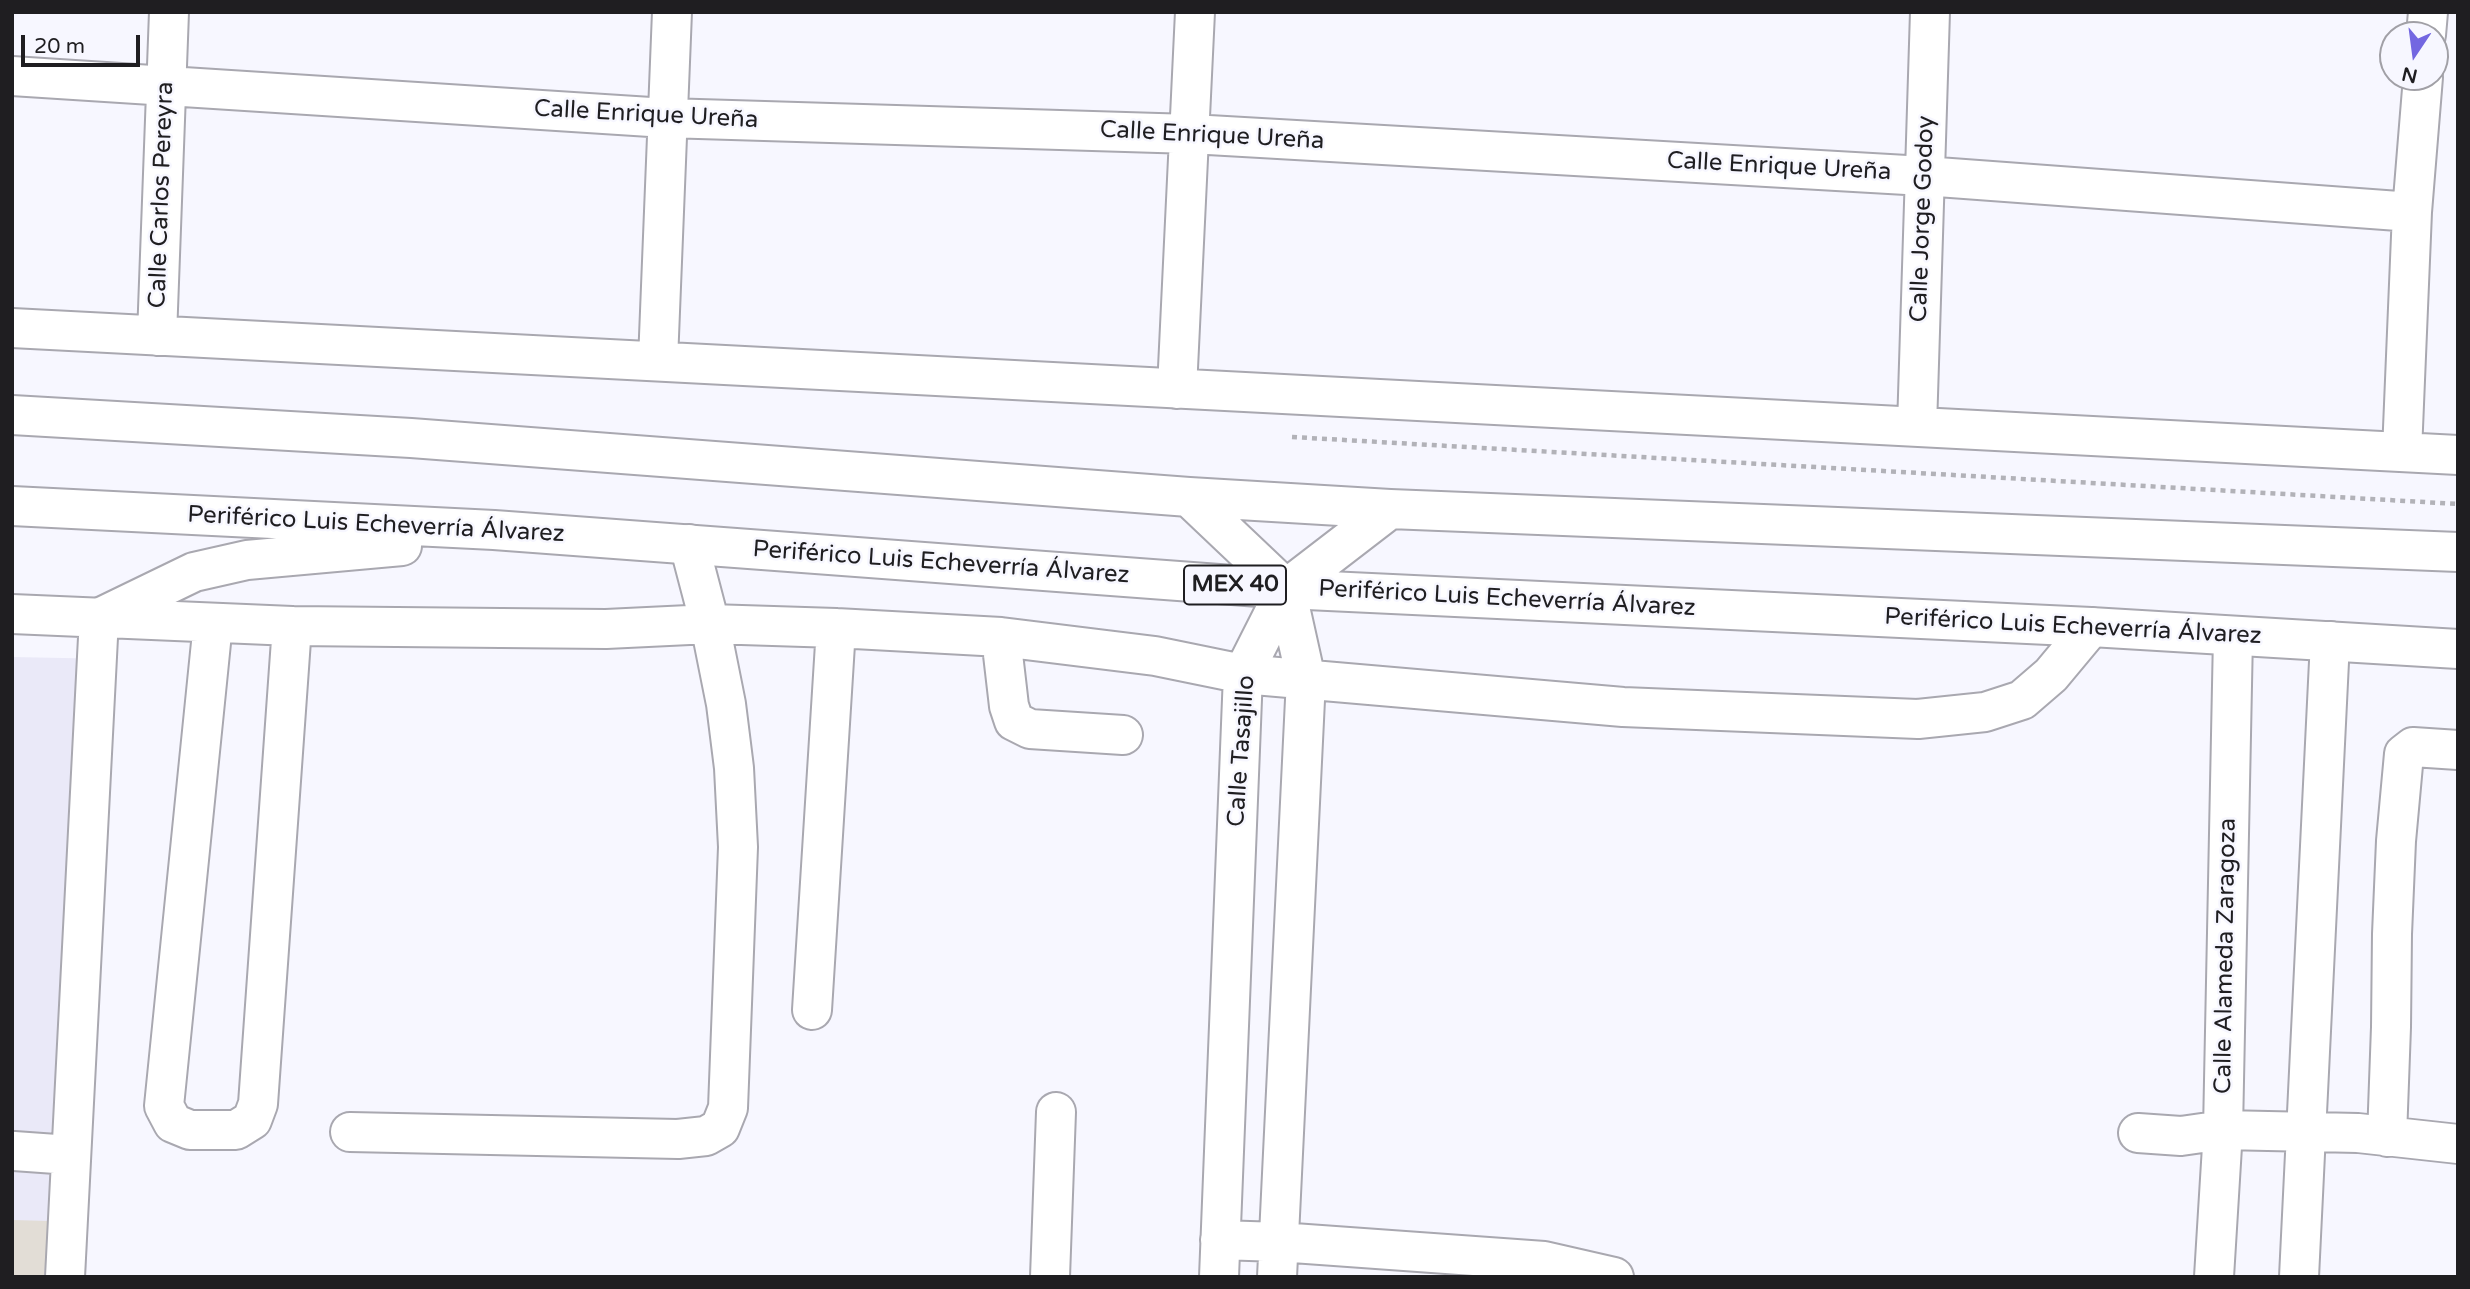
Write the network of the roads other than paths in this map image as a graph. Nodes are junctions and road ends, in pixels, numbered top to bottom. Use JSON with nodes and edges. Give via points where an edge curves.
{"nodes":[{"id":1,"x":169,"y":12,"type":"edge"},
{"id":2,"x":672,"y":12,"type":"edge"},
{"id":3,"x":1195,"y":12,"type":"edge"},
{"id":4,"x":1930,"y":12,"type":"edge"},
{"id":5,"x":12,"y":76,"type":"edge"},
{"id":6,"x":166,"y":85,"type":"junction"},
{"id":7,"x":2422,"y":91,"type":"edge"},
{"id":8,"x":666,"y":118,"type":"junction"},
{"id":9,"x":1191,"y":134,"type":"junction"},
{"id":10,"x":1924,"y":176,"type":"junction"},
{"id":11,"x":2412,"y":212,"type":"junction"},
{"id":12,"x":12,"y":328,"type":"edge"},
{"id":13,"x":157,"y":336,"type":"junction"},
{"id":14,"x":658,"y":361,"type":"junction"},
{"id":15,"x":1177,"y":389,"type":"junction"},
{"id":16,"x":12,"y":415,"type":"edge"},
{"id":17,"x":1917,"y":427,"type":"junction"},
{"id":18,"x":2402,"y":452,"type":"junction"},
{"id":19,"x":2458,"y":455,"type":"edge"},
{"id":20,"x":1189,"y":497,"type":"junction"},
{"id":21,"x":12,"y":506,"type":"edge"},
{"id":22,"x":1390,"y":509,"type":"junction"},
{"id":23,"x":494,"y":530,"type":"junction"},
{"id":24,"x":690,"y":544,"type":"junction"},
{"id":25,"x":2458,"y":552,"type":"edge"},
{"id":26,"x":1286,"y":589,"type":"junction"},
{"id":27,"x":12,"y":614,"type":"edge"},
{"id":28,"x":99,"y":618,"type":"junction"},
{"id":29,"x":213,"y":623,"type":"junction"},
{"id":30,"x":709,"y":624,"type":"junction"},
{"id":31,"x":292,"y":626,"type":"junction"},
{"id":32,"x":2091,"y":627,"type":"junction"},
{"id":33,"x":836,"y":628,"type":"junction"},
{"id":34,"x":2233,"y":636,"type":"junction"},
{"id":35,"x":1001,"y":637,"type":"junction"},
{"id":36,"x":2330,"y":641,"type":"junction"},
{"id":37,"x":2458,"y":649,"type":"edge"},
{"id":38,"x":1243,"y":674,"type":"junction"},
{"id":39,"x":1306,"y":679,"type":"junction"},
{"id":40,"x":1123,"y":735,"type":"dead end"},
{"id":41,"x":2458,"y":750,"type":"edge"},
{"id":42,"x":813,"y":1010,"type":"dead end"},
{"id":43,"x":1056,"y":1112,"type":"dead end"},
{"id":44,"x":2223,"y":1130,"type":"junction"},
{"id":45,"x":2307,"y":1131,"type":"junction"},
{"id":46,"x":350,"y":1132,"type":"dead end"},
{"id":47,"x":2138,"y":1133,"type":"dead end"},
{"id":48,"x":2387,"y":1137,"type":"junction"},
{"id":49,"x":2458,"y":1144,"type":"edge"},
{"id":50,"x":14,"y":1151,"type":"edge"},
{"id":51,"x":70,"y":1154,"type":"junction"},
{"id":52,"x":1220,"y":1258,"type":"edge"},
{"id":53,"x":1278,"y":1259,"type":"edge"},
{"id":54,"x":65,"y":1277,"type":"edge"},
{"id":55,"x":1050,"y":1277,"type":"edge"},
{"id":56,"x":1614,"y":1277,"type":"edge"},
{"id":57,"x":2214,"y":1277,"type":"edge"},
{"id":58,"x":2299,"y":1277,"type":"edge"}],
"edges":[{"from":1,"to":6,"type":"main road","name":"Calle Carlos Pereyra"},
{"from":2,"to":8,"type":"main road"},
{"from":3,"to":9,"type":"main road"},
{"from":4,"to":10,"type":"main road","name":"Calle Jorge Godoy"},
{"from":5,"to":6,"type":"main road","name":"Calle Enrique Ureña"},
{"from":6,"to":8,"type":"main road","name":"Calle Enrique Ureña"},
{"from":6,"to":13,"type":"main road","name":"Calle Carlos Pereyra"},
{"from":7,"to":11,"type":"main road"},
{"from":8,"to":9,"type":"main road","name":"Calle Enrique Ureña"},
{"from":8,"to":14,"type":"main road"},
{"from":9,"to":10,"type":"main road","name":"Calle Enrique Ureña"},
{"from":9,"to":15,"type":"main road"},
{"from":10,"to":11,"type":"main road","name":"Calle Enrique Ureña"},
{"from":10,"to":17,"type":"main road","name":"Calle Jorge Godoy"},
{"from":11,"to":18,"type":"main road"},
{"from":12,"to":13,"type":"main road"},
{"from":13,"to":14,"type":"main road"},
{"from":14,"to":15,"type":"main road"},
{"from":15,"to":17,"type":"main road"},
{"from":16,"to":20,"type":"main road","via":[[411,438]]},
{"from":17,"to":18,"type":"main road"},
{"from":18,"to":19,"type":"main road"},
{"from":20,"to":22,"type":"main road"},
{"from":20,"to":26,"type":"main road"},
{"from":21,"to":23,"type":"main road","name":"Periférico Luis Echeverría Álvarez","number":"MEX 40"},
{"from":22,"to":25,"type":"main road"},
{"from":22,"to":26,"type":"main road"},
{"from":23,"to":24,"type":"main road","name":"Periférico Luis Echeverría Álvarez","number":"MEX 40"},
{"from":23,"to":28,"type":"main road","via":[[430,544],[247,559],[194,572]]},
{"from":24,"to":26,"type":"main road","name":"Periférico Luis Echeverría Álvarez","number":"MEX 40"},
{"from":24,"to":30,"type":"main road"},
{"from":26,"to":32,"type":"main road","name":"Periférico Luis Echeverría Álvarez","number":"MEX 40"},
{"from":26,"to":38,"type":"main road","name":"Calle Tasajillo"},
{"from":26,"to":39,"type":"main road"},
{"from":27,"to":28,"type":"main road"},
{"from":28,"to":29,"type":"main road"},
{"from":28,"to":51,"type":"main road"},
{"from":29,"to":31,"type":"main road"},
{"from":29,"to":31,"type":"main road","via":[[164,1106],[173,1123],[190,1130],[236,1130],[252,1120],[258,1104]]},
{"from":30,"to":31,"type":"main road","via":[[606,629]]},
{"from":30,"to":33,"type":"main road"},
{"from":30,"to":46,"type":"main road","via":[[726,704],[738,847],[728,1108],[720,1128],[706,1136],[677,1139]]},
{"from":32,"to":34,"type":"main road","name":"Periférico Luis Echeverría Álvarez","number":"MEX 40"},
{"from":32,"to":39,"type":"main road","via":[[2022,701],[1985,712],[1918,719],[1623,707]]},
{"from":33,"to":35,"type":"main road"},
{"from":33,"to":42,"type":"main road"},
{"from":34,"to":36,"type":"main road","name":"Periférico Luis Echeverría Álvarez","number":"MEX 40"},
{"from":34,"to":44,"type":"main road","name":"Calle Alameda Zaragoza"},
{"from":35,"to":38,"type":"main road","via":[[1155,656]]},
{"from":35,"to":40,"type":"main road","via":[[1014,721],[1030,729]]},
{"from":36,"to":37,"type":"main road","name":"Periférico Luis Echeverría Álvarez","number":"MEX 40"},
{"from":36,"to":45,"type":"main road"},
{"from":38,"to":39,"type":"main road"},
{"from":38,"to":52,"type":"main road","name":"Calle Tasajillo"},
{"from":39,"to":53,"type":"main road"},
{"from":41,"to":48,"type":"main road","via":[[2413,747],[2404,754],[2393,921]]},
{"from":43,"to":55,"type":"main road"},
{"from":44,"to":45,"type":"main road"},
{"from":44,"to":47,"type":"main road","via":[[2181,1136]]},
{"from":44,"to":57,"type":"main road","name":"Calle Alameda Zaragoza"},
{"from":45,"to":48,"type":"main road"},
{"from":45,"to":58,"type":"main road"},
{"from":48,"to":49,"type":"main road"},
{"from":50,"to":51,"type":"main road"},
{"from":51,"to":54,"type":"main road"},
{"from":52,"to":53,"type":"main road"},
{"from":53,"to":56,"type":"main road","via":[[1544,1261]]}]}
